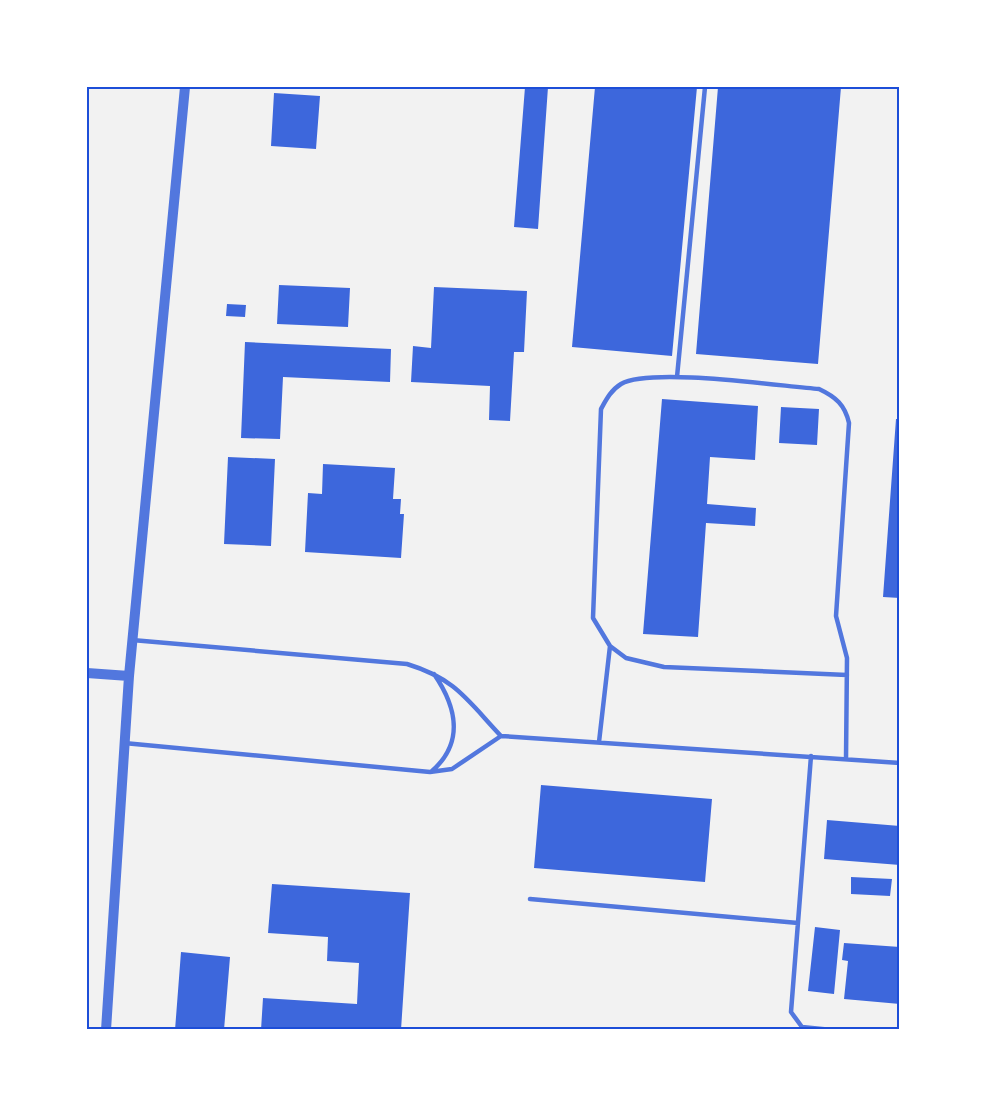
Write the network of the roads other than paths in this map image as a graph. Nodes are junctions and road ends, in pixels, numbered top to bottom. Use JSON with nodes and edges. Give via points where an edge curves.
{"nodes":[{"id":1,"x":185,"y":87,"type":"edge"},
{"id":2,"x":705,"y":87,"type":"edge"},
{"id":3,"x":677,"y":377,"type":"junction"},
{"id":4,"x":132,"y":640,"type":"junction"},
{"id":5,"x":610,"y":646,"type":"junction"},
{"id":6,"x":433,"y":672,"type":"junction"},
{"id":7,"x":88,"y":673,"type":"edge"},
{"id":8,"x":847,"y":675,"type":"junction"},
{"id":9,"x":129,"y":676,"type":"junction"},
{"id":10,"x":501,"y":736,"type":"junction"},
{"id":11,"x":599,"y":742,"type":"junction"},
{"id":12,"x":124,"y":743,"type":"junction"},
{"id":13,"x":811,"y":756,"type":"junction"},
{"id":14,"x":846,"y":759,"type":"junction"},
{"id":15,"x":900,"y":763,"type":"edge"},
{"id":16,"x":430,"y":772,"type":"junction"},
{"id":17,"x":530,"y":899,"type":"dead end"},
{"id":18,"x":798,"y":923,"type":"junction"},
{"id":19,"x":106,"y":1030,"type":"edge"},
{"id":20,"x":832,"y":1030,"type":"edge"}],
"edges":[{"from":1,"to":4,"type":"street"},
{"from":2,"to":3,"type":"lane"},
{"from":3,"to":5,"type":"lane","via":[[658,375],[620,384],[601,409],[593,618]]},
{"from":3,"to":8,"type":"lane","via":[[819,389],[834,396],[846,411],[849,423],[836,616],[847,658]]},
{"from":4,"to":6,"type":"lane","via":[[407,664]]},
{"from":4,"to":9,"type":"street"},
{"from":5,"to":8,"type":"lane","via":[[626,658],[664,667]]},
{"from":5,"to":11,"type":"lane"},
{"from":6,"to":10,"type":"lane","via":[[450,681]]},
{"from":6,"to":16,"type":"lane","via":[[447,692],[454,716],[451,743],[443,762]]},
{"from":7,"to":9,"type":"street"},
{"from":8,"to":14,"type":"lane"},
{"from":9,"to":12,"type":"street"},
{"from":10,"to":11,"type":"lane"},
{"from":10,"to":16,"type":"lane","via":[[452,769]]},
{"from":11,"to":13,"type":"lane"},
{"from":12,"to":16,"type":"lane"},
{"from":12,"to":19,"type":"street"},
{"from":13,"to":14,"type":"lane"},
{"from":13,"to":18,"type":"lane"},
{"from":14,"to":15,"type":"lane"},
{"from":17,"to":18,"type":"lane"},
{"from":18,"to":20,"type":"lane","via":[[791,1012],[802,1027]]}]}
